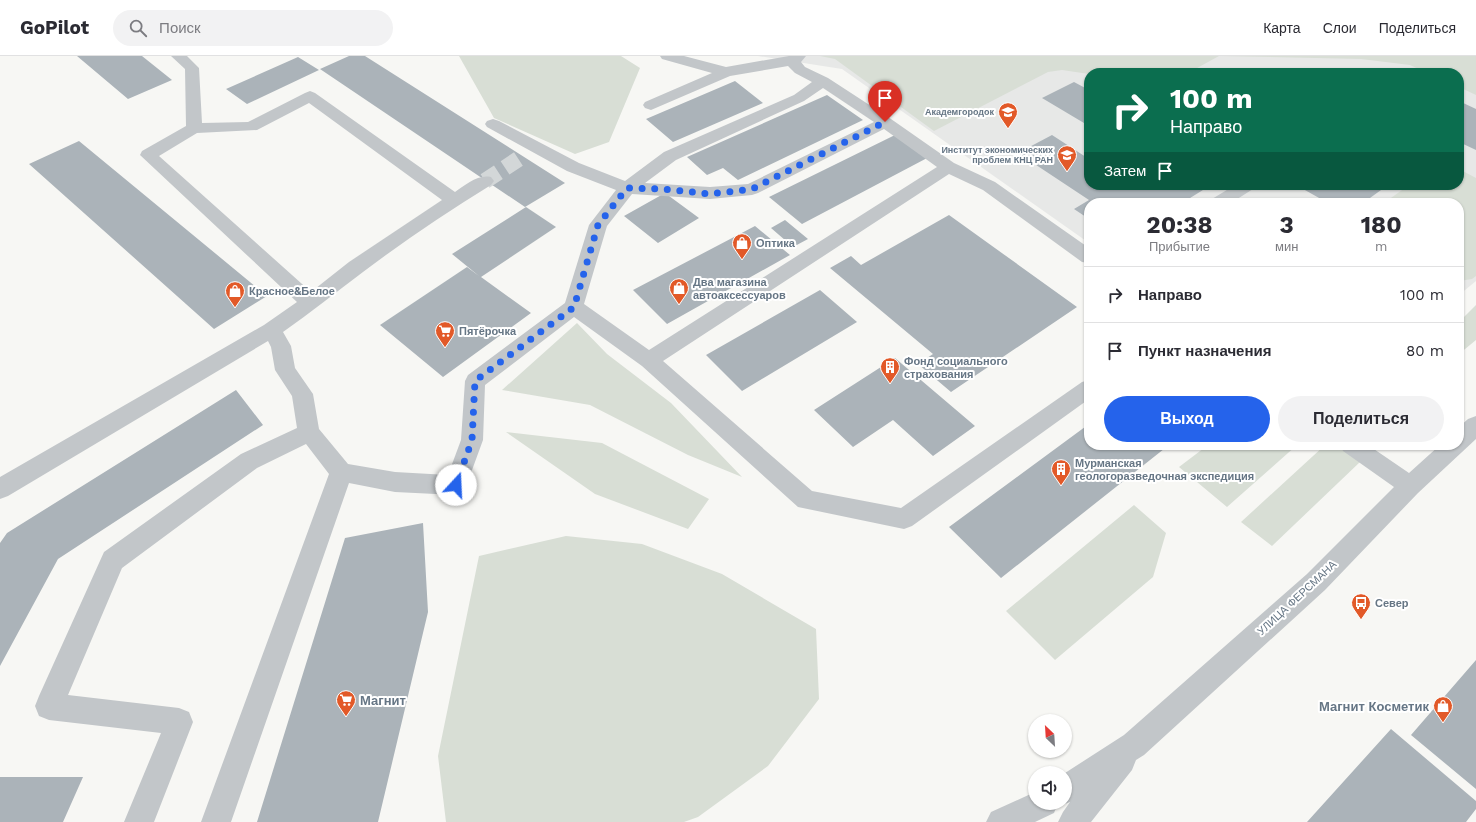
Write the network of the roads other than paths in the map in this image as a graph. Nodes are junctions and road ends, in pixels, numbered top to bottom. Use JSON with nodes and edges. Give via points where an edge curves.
{"nodes":[{"id":1,"x":178,"y":56,"type":"edge"},
{"id":2,"x":667,"y":56,"type":"edge"},
{"id":3,"x":795,"y":59,"type":"edge"},
{"id":4,"x":726,"y":72,"type":"junction"},
{"id":5,"x":823,"y":81,"type":"junction"},
{"id":6,"x":651,"y":105,"type":"dead end"},
{"id":7,"x":885,"y":122,"type":"junction"},
{"id":8,"x":493,"y":124,"type":"dead end"},
{"id":9,"x":194,"y":128,"type":"junction"},
{"id":10,"x":538,"y":147,"type":"junction"},
{"id":11,"x":523,"y":156,"type":"tunnel mouth"},
{"id":12,"x":948,"y":167,"type":"junction"},
{"id":13,"x":486,"y":180,"type":"tunnel mouth"},
{"id":14,"x":627,"y":188,"type":"junction"},
{"id":15,"x":1239,"y":190,"type":"edge"},
{"id":16,"x":1226,"y":198,"type":"edge"},
{"id":17,"x":454,"y":200,"type":"junction"},
{"id":18,"x":1084,"y":253,"type":"edge"},
{"id":19,"x":310,"y":303,"type":"junction"},
{"id":20,"x":574,"y":307,"type":"junction"},
{"id":21,"x":271,"y":330,"type":"junction"},
{"id":22,"x":649,"y":360,"type":"junction"},
{"id":23,"x":1084,"y":392,"type":"edge"},
{"id":24,"x":1476,"y":425,"type":"edge"},
{"id":25,"x":309,"y":432,"type":"junction"},
{"id":26,"x":1464,"y":436,"type":"edge"},
{"id":27,"x":1358,"y":450,"type":"edge"},
{"id":28,"x":1449,"y":450,"type":"edge"},
{"id":29,"x":341,"y":472,"type":"junction"},
{"id":30,"x":1410,"y":486,"type":"junction"},
{"id":31,"x":0,"y":489,"type":"edge"},
{"id":32,"x":1134,"y":745,"type":"junction"},
{"id":33,"x":1072,"y":785,"type":"edge"},
{"id":34,"x":1029,"y":810,"type":"edge"},
{"id":35,"x":139,"y":822,"type":"edge"},
{"id":36,"x":216,"y":822,"type":"edge"},
{"id":37,"x":1002,"y":822,"type":"edge"},
{"id":38,"x":1073,"y":822,"type":"edge"}],
"edges":[{"from":1,"to":9,"type":"street","via":[[192,68]]},
{"from":2,"to":4,"type":"street"},
{"from":3,"to":4,"type":"street"},
{"from":3,"to":5,"type":"street","via":[[800,70]]},
{"from":4,"to":6,"type":"street"},
{"from":5,"to":7,"type":"street"},
{"from":5,"to":14,"type":"street","via":[[799,98],[670,156]]},
{"from":7,"to":12,"type":"street"},
{"from":7,"to":14,"type":"street","via":[[752,189],[710,194]]},
{"from":8,"to":10,"type":"street"},
{"from":9,"to":17,"type":"street","via":[[251,127],[310,96]]},
{"from":9,"to":19,"type":"street","via":[[148,155]]},
{"from":10,"to":11,"type":"street"},
{"from":10,"to":14,"type":"street","via":[[573,167]]},
{"from":12,"to":18,"type":"street","via":[[989,186]]},
{"from":12,"to":22,"type":"street"},
{"from":13,"to":17,"type":"street"},
{"from":14,"to":20,"type":"street","via":[[598,225]]},
{"from":15,"to":16,"type":"street"},
{"from":17,"to":19,"type":"street","via":[[356,267]]},
{"from":19,"to":21,"type":"street"},
{"from":20,"to":22,"type":"street"},
{"from":20,"to":29,"type":"street","via":[[475,381],[472,440],[456,485],[395,482]]},
{"from":21,"to":25,"type":"street","via":[[281,346],[285,370],[302,394]]},
{"from":21,"to":31,"type":"street"},
{"from":22,"to":23,"type":"street","via":[[806,500],[904,519]]},
{"from":24,"to":26,"type":"street"},
{"from":25,"to":29,"type":"street"},
{"from":25,"to":35,"type":"street","via":[[249,460],[113,560],[103,582],[49,706],[179,722]]},
{"from":27,"to":30,"type":"street"},
{"from":28,"to":30,"type":"street","name":"УЛИЦА ФЕРСМАНА"},
{"from":29,"to":36,"type":"street"},
{"from":30,"to":32,"type":"street","name":"УЛИЦА ФЕРСМАНА","via":[[1316,582]]},
{"from":32,"to":33,"type":"street","name":"УЛИЦА ФЕРСМАНА"},
{"from":32,"to":38,"type":"street","name":"УЛИЦА ФЕРСМАНА"},
{"from":34,"to":37,"type":"street"}]}
